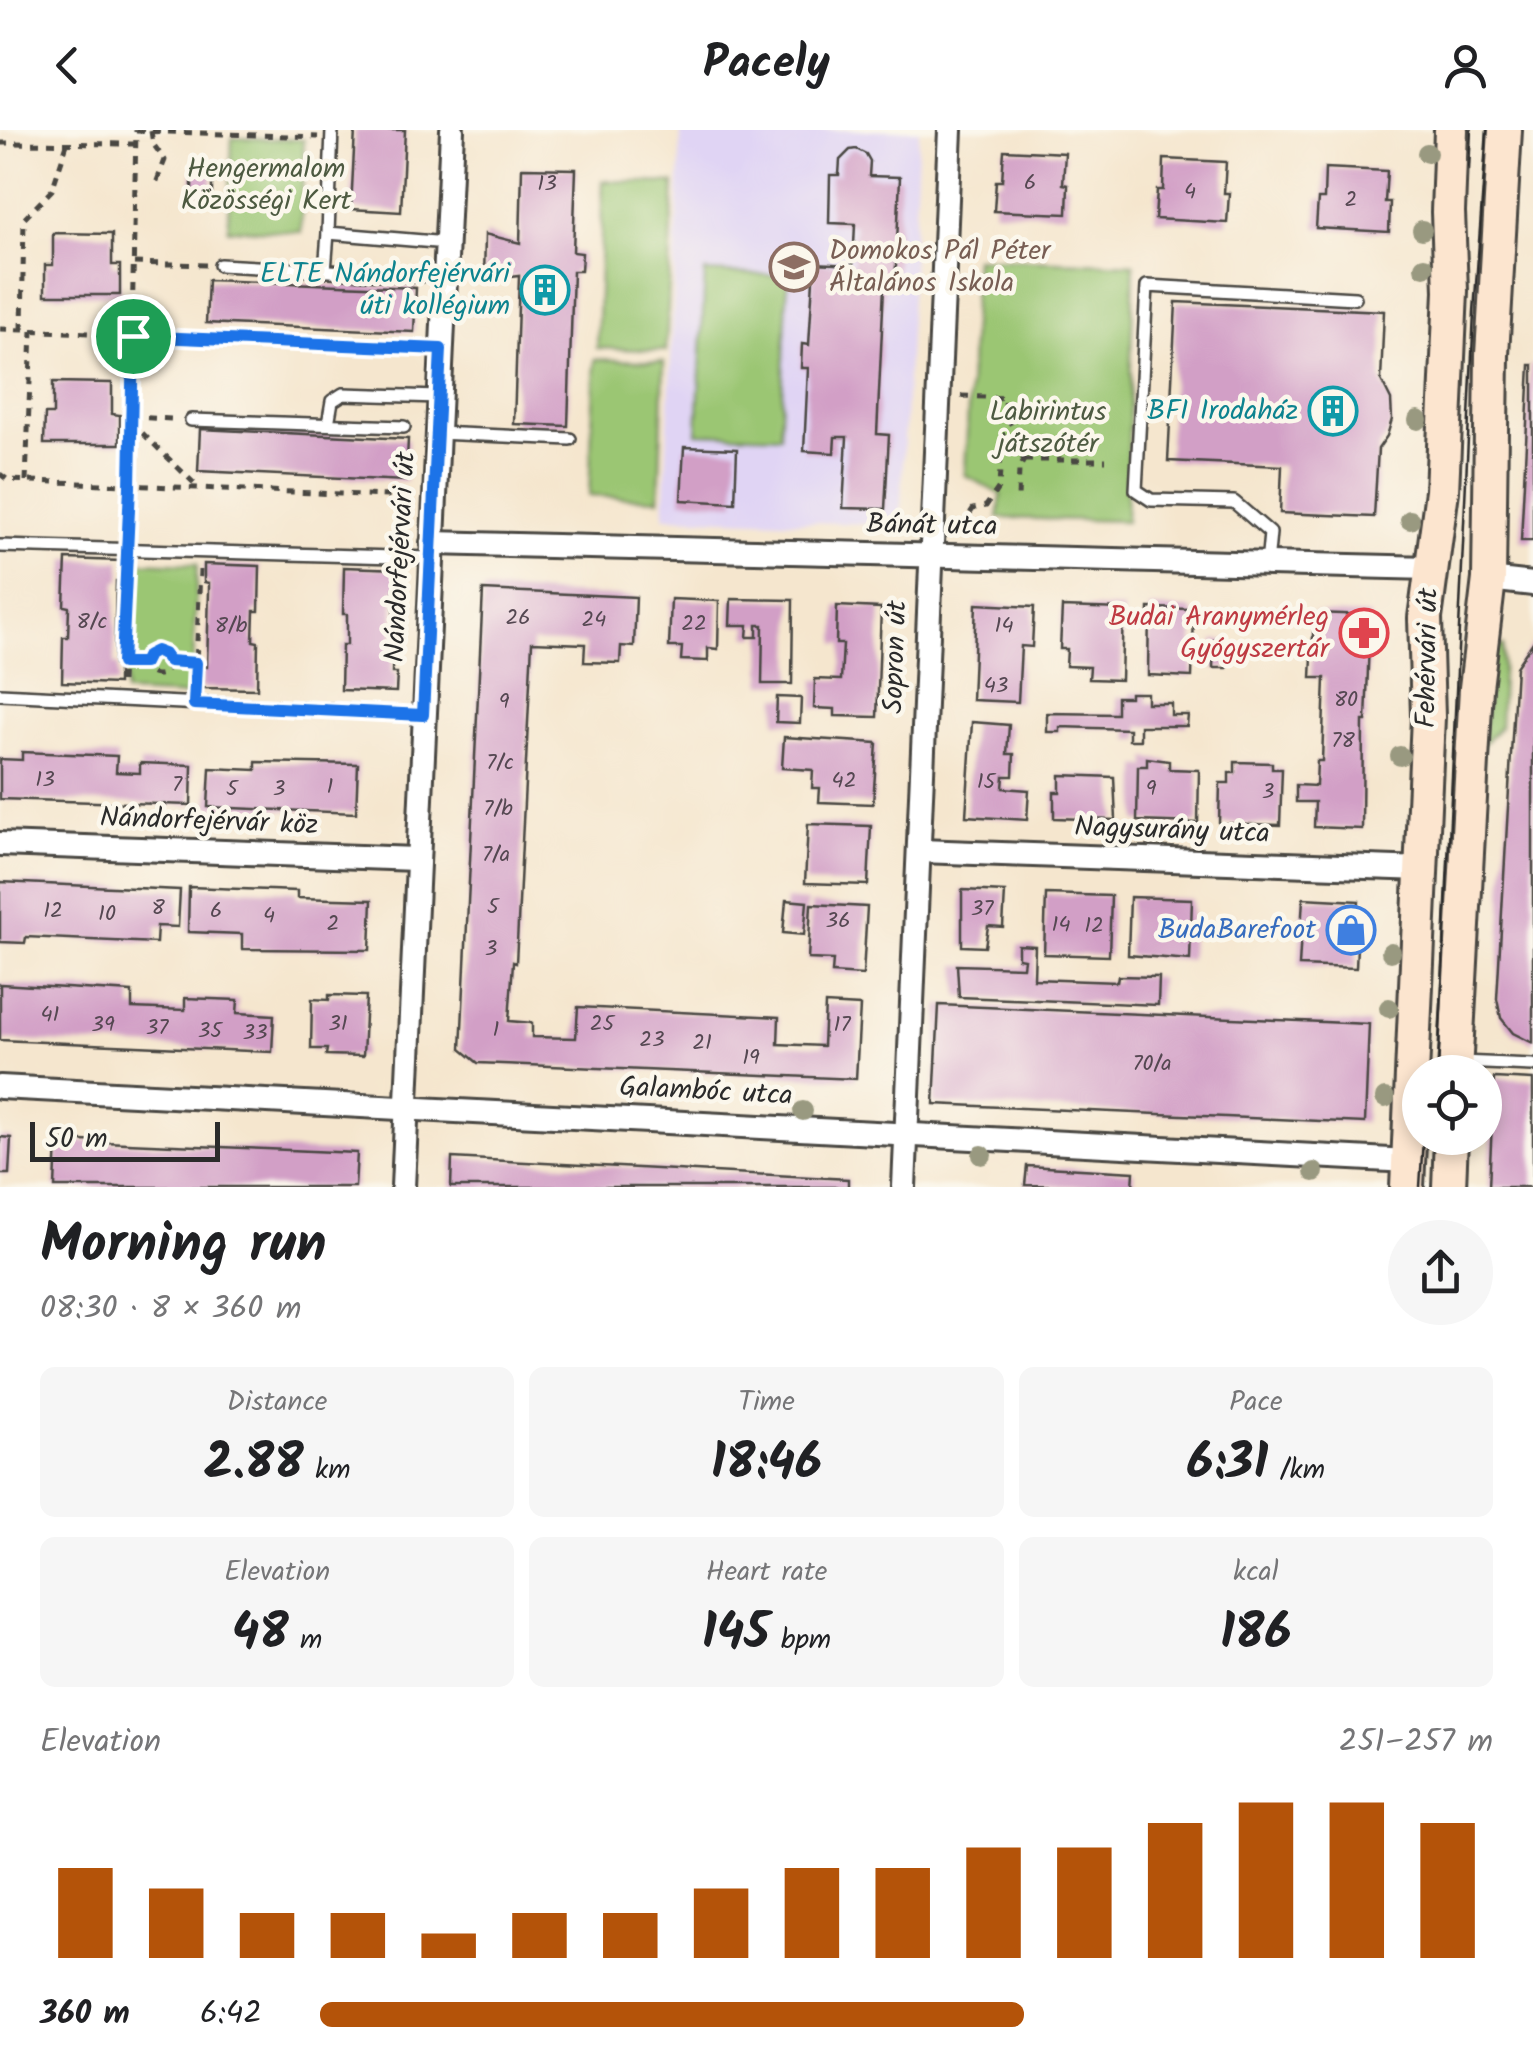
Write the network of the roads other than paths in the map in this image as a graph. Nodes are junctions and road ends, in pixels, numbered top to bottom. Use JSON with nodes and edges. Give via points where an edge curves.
{"nodes":[{"id":1,"x":452,"y":130,"type":"edge"},
{"id":2,"x":950,"y":130,"type":"edge"},
{"id":3,"x":1451,"y":130,"type":"edge"},
{"id":4,"x":1504,"y":130,"type":"edge"},
{"id":5,"x":332,"y":134,"type":"edge"},
{"id":6,"x":328,"y":234,"type":"junction"},
{"id":7,"x":446,"y":244,"type":"junction"},
{"id":8,"x":220,"y":265,"type":"road end"},
{"id":9,"x":325,"y":271,"type":"junction"},
{"id":10,"x":421,"y":276,"type":"dead end"},
{"id":11,"x":1356,"y":298,"type":"dead end"},
{"id":12,"x":439,"y":397,"type":"junction"},
{"id":13,"x":191,"y":420,"type":"road end"},
{"id":14,"x":328,"y":424,"type":"junction"},
{"id":15,"x":404,"y":428,"type":"dead end"},
{"id":16,"x":437,"y":433,"type":"junction"},
{"id":17,"x":570,"y":439,"type":"dead end"},
{"id":18,"x":0,"y":546,"type":"edge"},
{"id":19,"x":431,"y":550,"type":"junction"},
{"id":20,"x":930,"y":557,"type":"junction"},
{"id":21,"x":1267,"y":565,"type":"junction"},
{"id":22,"x":1430,"y":568,"type":"junction"},
{"id":23,"x":1490,"y":579,"type":"junction"},
{"id":24,"x":1533,"y":584,"type":"edge"},
{"id":25,"x":0,"y":694,"type":"edge"},
{"id":26,"x":423,"y":715,"type":"junction"},
{"id":27,"x":0,"y":844,"type":"edge"},
{"id":28,"x":920,"y":852,"type":"junction"},
{"id":29,"x":416,"y":859,"type":"junction"},
{"id":30,"x":1422,"y":870,"type":"junction"},
{"id":31,"x":1456,"y":1055,"type":"edge"},
{"id":32,"x":1533,"y":1065,"type":"edge"},
{"id":33,"x":1502,"y":1066,"type":"edge"},
{"id":34,"x":0,"y":1087,"type":"edge"},
{"id":35,"x":407,"y":1106,"type":"junction"},
{"id":36,"x":907,"y":1132,"type":"junction"},
{"id":37,"x":1450,"y":1155,"type":"edge"},
{"id":38,"x":1408,"y":1174,"type":"edge"},
{"id":39,"x":403,"y":1187,"type":"edge"},
{"id":40,"x":904,"y":1187,"type":"edge"},
{"id":41,"x":1449,"y":1187,"type":"edge"}],
"edges":[{"from":1,"to":7,"type":"street","name":"Nándorfejérvári út"},
{"from":2,"to":20,"type":"street","name":"Sopron út"},
{"from":3,"to":22,"type":"street","name":"Fehérvári út","via":[[1443,471]]},
{"from":4,"to":23,"type":"street","name":"Fehérvári út","via":[[1492,354]]},
{"from":5,"to":6,"type":"lane"},
{"from":6,"to":7,"type":"lane"},
{"from":6,"to":9,"type":"lane"},
{"from":7,"to":12,"type":"street","name":"Nándorfejérvári út"},
{"from":8,"to":9,"type":"lane"},
{"from":9,"to":10,"type":"lane"},
{"from":11,"to":21,"type":"lane","via":[[1147,286],[1136,490],[1151,500],[1234,502],[1270,533]]},
{"from":12,"to":14,"type":"lane","via":[[343,394],[332,401]]},
{"from":12,"to":16,"type":"street","name":"Nándorfejérvári út"},
{"from":13,"to":14,"type":"lane"},
{"from":14,"to":15,"type":"lane"},
{"from":16,"to":17,"type":"lane"},
{"from":16,"to":19,"type":"street","name":"Nándorfejérvári út"},
{"from":18,"to":19,"type":"lane"},
{"from":19,"to":20,"type":"street","name":"Bánát utca"},
{"from":19,"to":26,"type":"street","name":"Nándorfejérvári út"},
{"from":20,"to":21,"type":"street","name":"Bánát utca"},
{"from":20,"to":28,"type":"street","name":"Sopron út"},
{"from":21,"to":22,"type":"street","name":"Bánát utca"},
{"from":22,"to":30,"type":"street","name":"Fehérvári út"},
{"from":23,"to":24,"type":"street"},
{"from":23,"to":31,"type":"street","name":"Fehérvári út","via":[[1476,688]]},
{"from":25,"to":26,"type":"lane"},
{"from":26,"to":29,"type":"street","name":"Nándorfejérvári út"},
{"from":27,"to":29,"type":"street","name":"Nándorfejérvár köz"},
{"from":28,"to":30,"type":"street","name":"Nagysurány utca"},
{"from":28,"to":36,"type":"street","name":"Sopron út"},
{"from":29,"to":35,"type":"street","name":"Nándorfejérvári út"},
{"from":30,"to":38,"type":"street","name":"Fehérvári út"},
{"from":32,"to":33,"type":"lane"},
{"from":34,"to":35,"type":"street","name":"Galambóc utca"},
{"from":35,"to":36,"type":"street","name":"Galambóc utca"},
{"from":35,"to":39,"type":"street","name":"Nándorfejérvári út"},
{"from":36,"to":38,"type":"street","name":"Galambóc utca"},
{"from":36,"to":40,"type":"street","name":"Sopron út"},
{"from":37,"to":41,"type":"street"}]}
